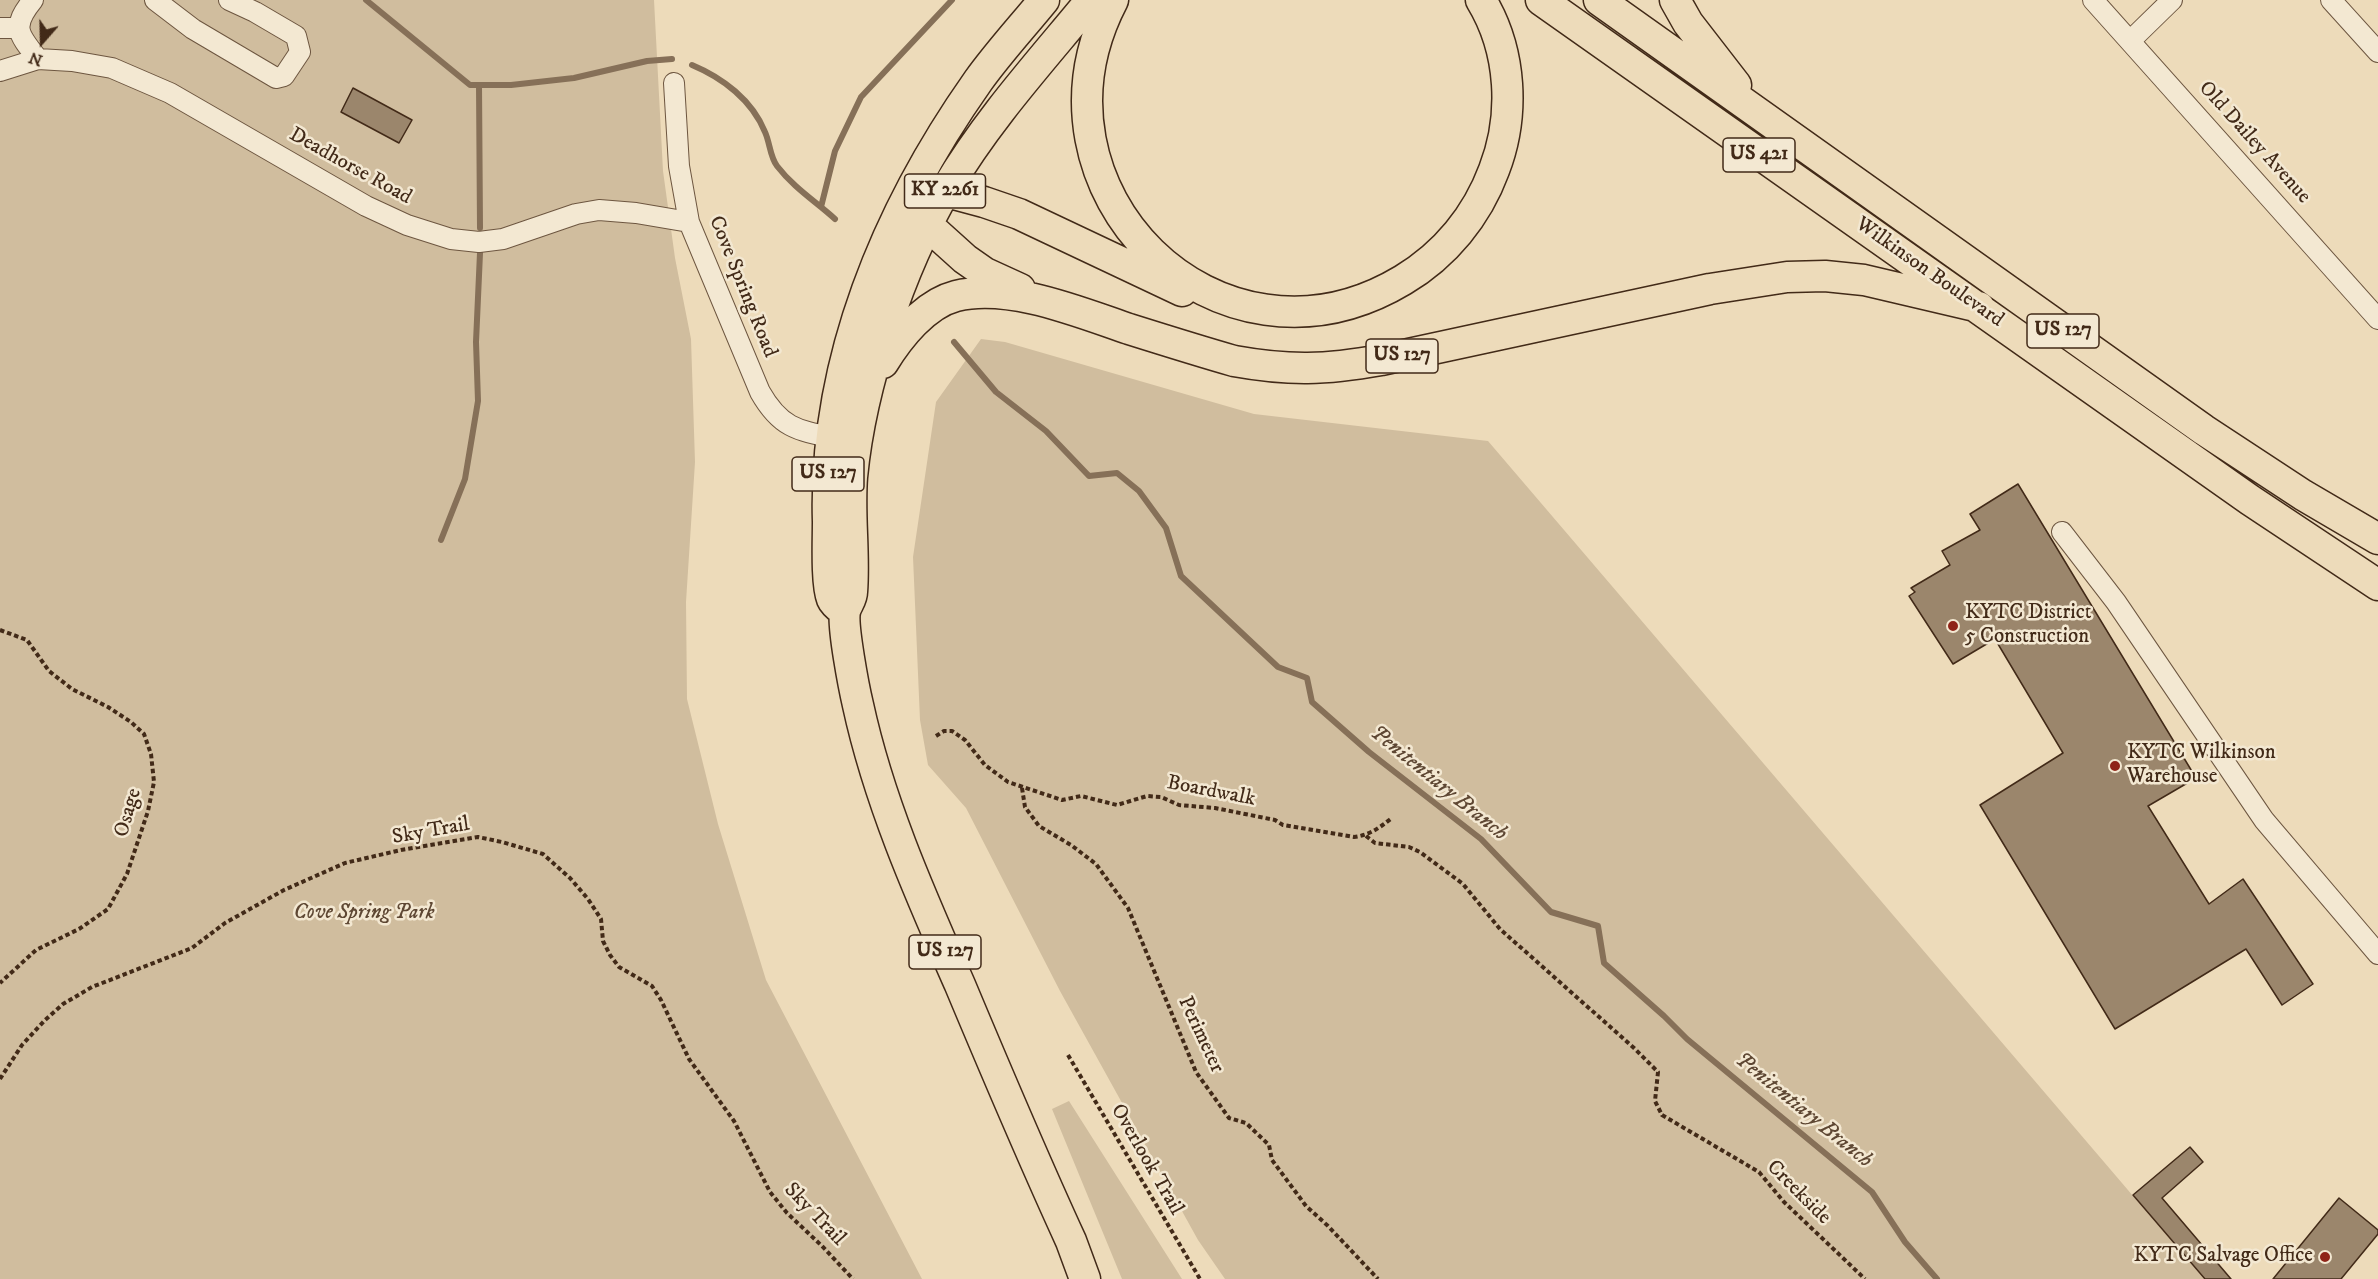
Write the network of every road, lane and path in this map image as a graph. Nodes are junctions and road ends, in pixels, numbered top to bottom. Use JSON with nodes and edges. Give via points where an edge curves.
{"nodes":[{"id":1,"x":33,"y":0,"type":"edge"},
{"id":2,"x":155,"y":0,"type":"edge"},
{"id":3,"x":229,"y":0,"type":"edge"},
{"id":4,"x":1091,"y":0,"type":"edge"},
{"id":5,"x":1113,"y":0,"type":"edge"},
{"id":6,"x":1481,"y":0,"type":"edge"},
{"id":7,"x":1541,"y":0,"type":"edge"},
{"id":8,"x":1599,"y":0,"type":"edge"},
{"id":9,"x":1675,"y":0,"type":"edge"},
{"id":10,"x":2093,"y":0,"type":"edge"},
{"id":11,"x":2172,"y":0,"type":"edge"},
{"id":12,"x":2331,"y":0,"type":"edge"},
{"id":13,"x":1035,"y":11,"type":"edge"},
{"id":14,"x":9,"y":28,"type":"edge"},
{"id":15,"x":2130,"y":41,"type":"junction"},
{"id":16,"x":2378,"y":52,"type":"edge"},
{"id":17,"x":38,"y":59,"type":"junction"},
{"id":18,"x":0,"y":71,"type":"edge"},
{"id":19,"x":674,"y":83,"type":"dead end"},
{"id":20,"x":1756,"y":111,"type":"junction"},
{"id":21,"x":945,"y":191,"type":"junction"},
{"id":22,"x":908,"y":193,"type":"junction"},
{"id":23,"x":689,"y":222,"type":"junction"},
{"id":24,"x":928,"y":226,"type":"junction"},
{"id":25,"x":1054,"y":305,"type":"junction"},
{"id":26,"x":1979,"y":307,"type":"junction"},
{"id":27,"x":1287,"y":312,"type":"junction"},
{"id":28,"x":2378,"y":319,"type":"edge"},
{"id":29,"x":868,"y":389,"type":"junction"},
{"id":30,"x":844,"y":439,"type":"junction"},
{"id":31,"x":2062,"y":532,"type":"dead end"},
{"id":32,"x":2378,"y":539,"type":"edge"},
{"id":33,"x":2378,"y":585,"type":"edge"},
{"id":34,"x":0,"y":630,"type":"edge"},
{"id":35,"x":936,"y":736,"type":"dead end"},
{"id":36,"x":1022,"y":788,"type":"junction"},
{"id":37,"x":1392,"y":818,"type":"dead end"},
{"id":38,"x":1366,"y":836,"type":"junction"},
{"id":39,"x":2378,"y":954,"type":"edge"},
{"id":40,"x":0,"y":983,"type":"edge"},
{"id":41,"x":1068,"y":1055,"type":"dead end"},
{"id":42,"x":0,"y":1079,"type":"edge"},
{"id":43,"x":1662,"y":1115,"type":"joint"},
{"id":44,"x":853,"y":1279,"type":"edge"},
{"id":45,"x":1085,"y":1279,"type":"edge"},
{"id":46,"x":1200,"y":1279,"type":"edge"},
{"id":47,"x":1378,"y":1279,"type":"edge"},
{"id":48,"x":1865,"y":1279,"type":"edge"}],
"edges":[{"from":1,"to":14,"type":"street"},
{"from":2,"to":3,"type":"street","via":[[193,29],[276,78],[284,76],[300,52],[296,36]]},
{"from":4,"to":21,"type":"highway","number":"KY 2261","via":[[1010,97]]},
{"from":5,"to":27,"type":"highway","via":[[1093,49],[1086,107],[1096,165],[1107,192],[1141,241],[1187,281],[1215,296],[1247,306]]},
{"from":6,"to":27,"type":"highway","via":[[1499,39],[1508,99],[1499,157],[1476,209],[1438,254],[1389,288],[1330,308]]},
{"from":7,"to":26,"type":"highway","name":"Wilkinson Boulevard","number":"US 421"},
{"from":8,"to":20,"type":"highway","name":"Wilkinson Boulevard","number":"US 421"},
{"from":9,"to":20,"type":"highway","number":"US 127","via":[[1688,23]]},
{"from":10,"to":15,"type":"street","name":"Old Dailey Avenue"},
{"from":11,"to":15,"type":"street"},
{"from":12,"to":16,"type":"street"},
{"from":13,"to":22,"type":"highway","number":"US 127","via":[[978,81]]},
{"from":14,"to":17,"type":"street"},
{"from":15,"to":28,"type":"street","name":"Old Dailey Avenue"},
{"from":17,"to":18,"type":"street","name":"Deadhorse Road"},
{"from":17,"to":23,"type":"street","name":"Deadhorse Road","via":[[72,60],[112,68],[170,93],[366,206],[451,239],[503,239],[599,210]]},
{"from":19,"to":23,"type":"street","name":"Cove Spring Road","via":[[679,166]]},
{"from":20,"to":32,"type":"highway","name":"Wilkinson Boulevard","number":"US 127","via":[[2195,423]]},
{"from":21,"to":22,"type":"highway"},
{"from":21,"to":24,"type":"highway","number":"KY 2261"},
{"from":21,"to":27,"type":"highway","via":[[1019,214],[1203,299],[1234,307]]},
{"from":22,"to":24,"type":"highway"},
{"from":22,"to":30,"type":"highway","number":"US 127","via":[[852,333]]},
{"from":23,"to":30,"type":"street","name":"Cove Spring Road","via":[[768,406],[796,429]]},
{"from":24,"to":25,"type":"highway","via":[[985,273]]},
{"from":24,"to":29,"type":"highway","number":"KY 2261","via":[[892,307]]},
{"from":25,"to":26,"type":"highway","number":"US 127","via":[[1234,361],[1305,369],[1381,360],[1787,277],[1864,280]]},
{"from":25,"to":29,"type":"highway","number":"US 127","via":[[998,294],[954,297],[932,308],[906,332]]},
{"from":26,"to":33,"type":"highway","name":"Wilkinson Boulevard","number":"US 127","via":[[2250,500]]},
{"from":29,"to":30,"type":"highway","number":"US 127"},
{"from":30,"to":45,"type":"highway","number":"US 127","via":[[827,501],[830,578],[832,600],[845,612],[857,703],[869,751],[893,826]]},
{"from":31,"to":39,"type":"street","via":[[2116,602],[2264,820]]},
{"from":34,"to":40,"type":"path","name":"Osage","via":[[27,640],[49,671],[72,689],[131,722],[144,735],[154,782],[128,874],[108,909],[79,929],[36,950]]},
{"from":35,"to":36,"type":"path","name":"Boardwalk","via":[[944,730],[952,731],[965,740],[985,765]]},
{"from":36,"to":38,"type":"path","name":"Boardwalk","via":[[1062,800],[1082,796],[1117,805],[1147,796],[1161,797],[1179,805],[1215,808],[1283,825]]},
{"from":36,"to":47,"type":"path","name":"Perimeter","via":[[1025,807],[1039,826],[1096,864],[1128,908],[1196,1072],[1230,1118],[1246,1123],[1269,1145],[1272,1160],[1306,1206]]},
{"from":37,"to":38,"type":"path"},
{"from":38,"to":43,"type":"path","name":"Boardwalk","via":[[1375,843],[1420,852],[1463,884],[1500,929],[1658,1072],[1654,1101]]},
{"from":41,"to":46,"type":"path","name":"Overlook Trail"},
{"from":42,"to":44,"type":"path","name":"Sky Trail","via":[[22,1045],[63,1004],[92,987],[192,948],[225,923],[294,885],[345,863],[401,850],[478,837],[502,842],[543,854],[588,900],[601,919],[603,941],[610,955],[619,967],[652,986],[690,1059],[734,1121],[770,1192]]},
{"from":43,"to":48,"type":"path","name":"Creekside","via":[[1759,1172],[1784,1202]]}]}
